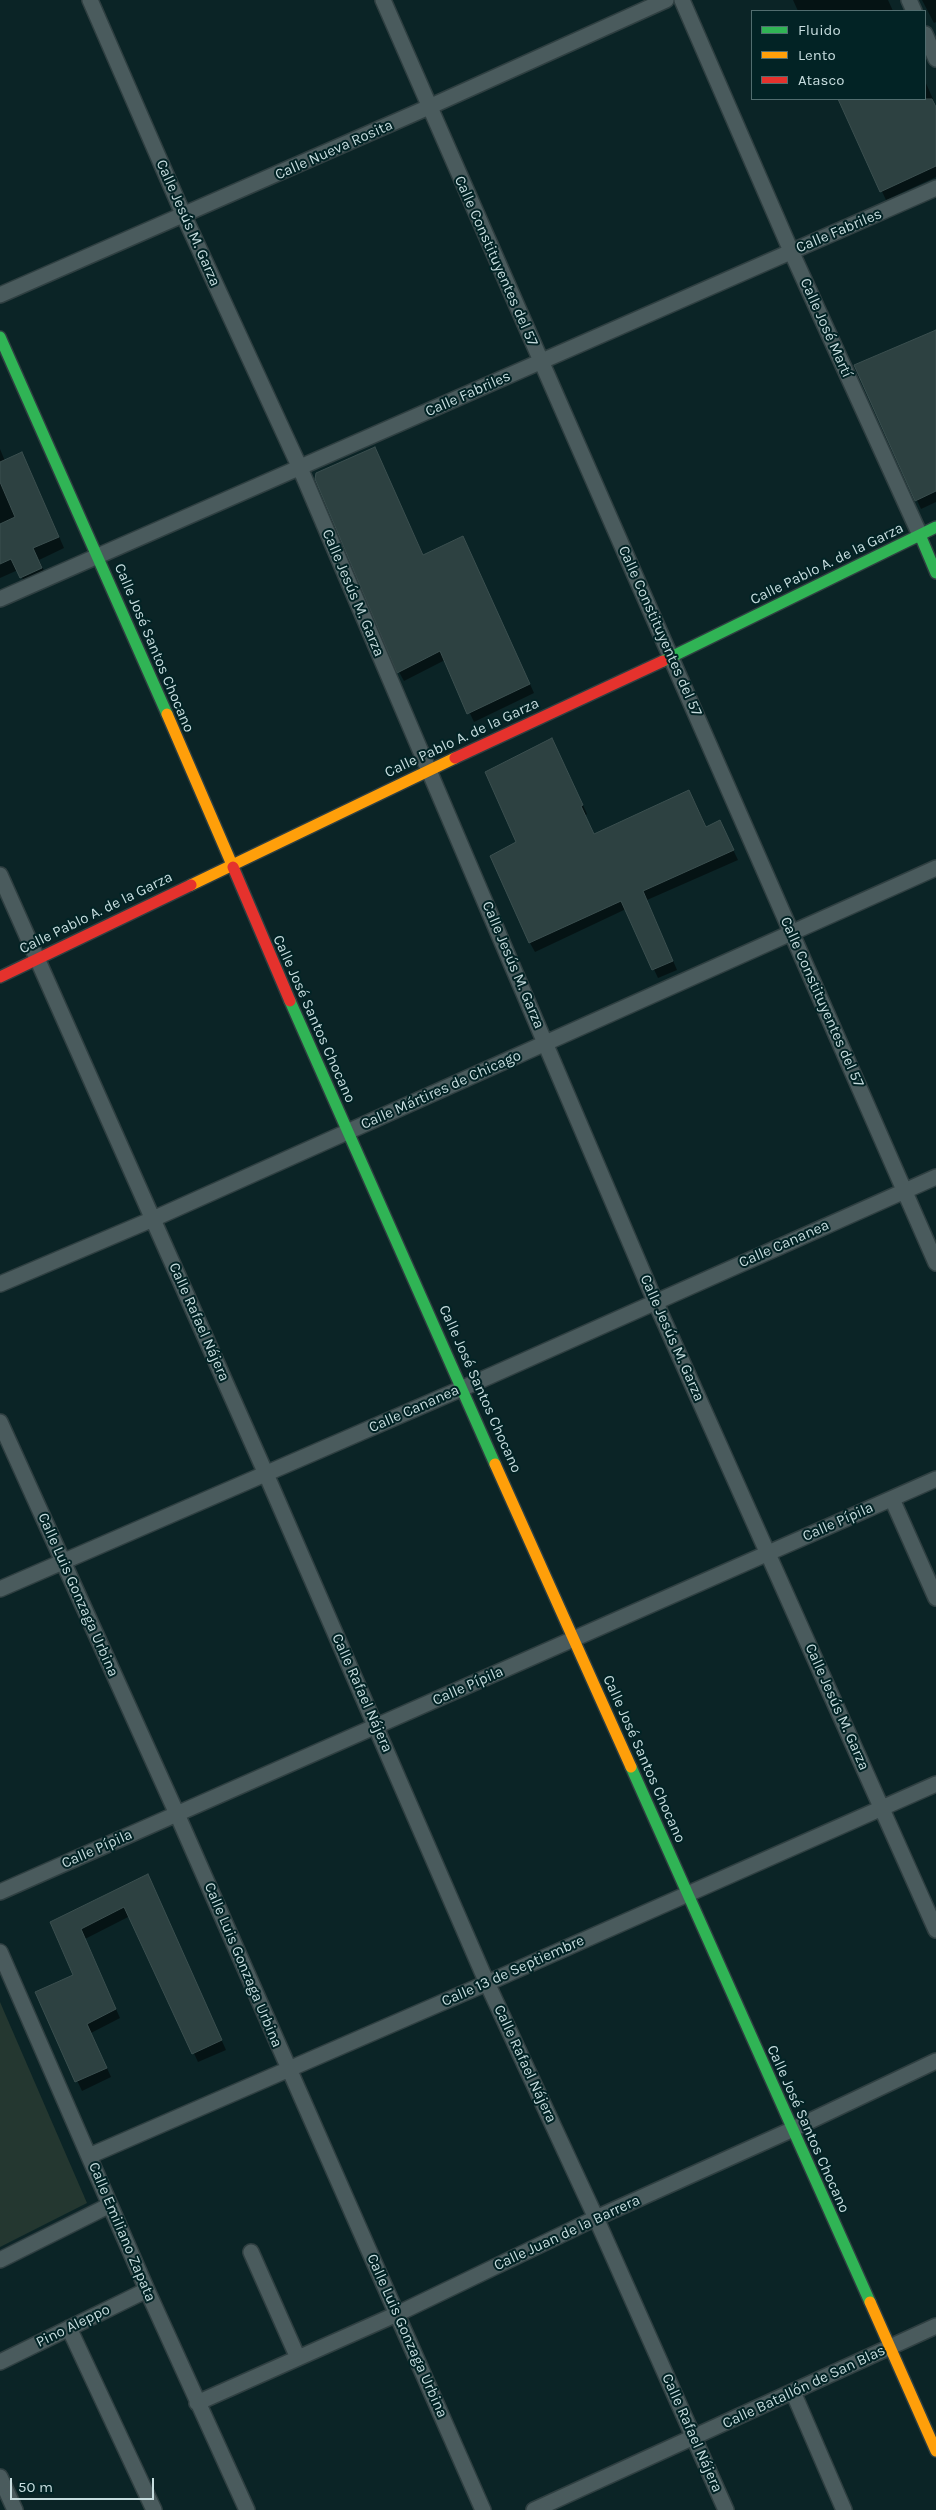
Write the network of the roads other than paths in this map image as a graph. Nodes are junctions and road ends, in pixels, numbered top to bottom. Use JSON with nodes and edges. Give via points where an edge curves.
{"nodes":[{"id":1,"x":90,"y":0,"type":"edge"},
{"id":2,"x":383,"y":0,"type":"edge"},
{"id":3,"x":666,"y":0,"type":"edge"},
{"id":4,"x":682,"y":0,"type":"edge"},
{"id":5,"x":926,"y":36,"type":"edge"},
{"id":6,"x":936,"y":59,"type":"edge"},
{"id":7,"x":429,"y":108,"type":"junction"},
{"id":8,"x":936,"y":188,"type":"edge"},
{"id":9,"x":184,"y":216,"type":"junction"},
{"id":10,"x":792,"y":251,"type":"junction"},
{"id":11,"x":0,"y":295,"type":"edge"},
{"id":12,"x":0,"y":337,"type":"edge"},
{"id":13,"x":541,"y":362,"type":"junction"},
{"id":14,"x":300,"y":468,"type":"junction"},
{"id":15,"x":936,"y":527,"type":"edge"},
{"id":16,"x":920,"y":535,"type":"junction"},
{"id":17,"x":98,"y":556,"type":"junction"},
{"id":18,"x":936,"y":573,"type":"edge"},
{"id":19,"x":0,"y":599,"type":"edge"},
{"id":20,"x":671,"y":657,"type":"junction"},
{"id":21,"x":429,"y":770,"type":"junction"},
{"id":22,"x":230,"y":865,"type":"junction"},
{"id":23,"x":936,"y":868,"type":"edge"},
{"id":24,"x":0,"y":875,"type":"edge"},
{"id":25,"x":792,"y":932,"type":"junction"},
{"id":26,"x":36,"y":959,"type":"junction"},
{"id":27,"x":0,"y":977,"type":"edge"},
{"id":28,"x":546,"y":1042,"type":"junction"},
{"id":29,"x":348,"y":1132,"type":"junction"},
{"id":30,"x":936,"y":1177,"type":"edge"},
{"id":31,"x":904,"y":1191,"type":"junction"},
{"id":32,"x":153,"y":1219,"type":"junction"},
{"id":33,"x":936,"y":1263,"type":"edge"},
{"id":34,"x":0,"y":1284,"type":"edge"},
{"id":35,"x":655,"y":1301,"type":"junction"},
{"id":36,"x":463,"y":1388,"type":"junction"},
{"id":37,"x":0,"y":1422,"type":"edge"},
{"id":38,"x":266,"y":1474,"type":"junction"},
{"id":39,"x":936,"y":1479,"type":"edge"},
{"id":40,"x":892,"y":1499,"type":"junction"},
{"id":41,"x":768,"y":1553,"type":"junction"},
{"id":42,"x":62,"y":1562,"type":"junction"},
{"id":43,"x":0,"y":1589,"type":"edge"},
{"id":44,"x":936,"y":1598,"type":"edge"},
{"id":45,"x":575,"y":1639,"type":"junction"},
{"id":46,"x":376,"y":1726,"type":"junction"},
{"id":47,"x":936,"y":1784,"type":"edge"},
{"id":48,"x":882,"y":1808,"type":"junction"},
{"id":49,"x":177,"y":1814,"type":"junction"},
{"id":50,"x":0,"y":1892,"type":"edge"},
{"id":51,"x":687,"y":1895,"type":"junction"},
{"id":52,"x":936,"y":1930,"type":"edge"},
{"id":53,"x":0,"y":1952,"type":"edge"},
{"id":54,"x":488,"y":1983,"type":"junction"},
{"id":55,"x":936,"y":2061,"type":"edge"},
{"id":56,"x":288,"y":2069,"type":"junction"},
{"id":57,"x":792,"y":2130,"type":"junction"},
{"id":58,"x":88,"y":2156,"type":"junction"},
{"id":59,"x":110,"y":2205,"type":"junction"},
{"id":60,"x":596,"y":2218,"type":"junction"},
{"id":61,"x":251,"y":2252,"type":"dead end"},
{"id":62,"x":0,"y":2260,"type":"edge"},
{"id":63,"x":147,"y":2290,"type":"junction"},
{"id":64,"x":397,"y":2314,"type":"junction"},
{"id":65,"x":936,"y":2326,"type":"edge"},
{"id":66,"x":69,"y":2328,"type":"junction"},
{"id":67,"x":888,"y":2348,"type":"junction"},
{"id":68,"x":298,"y":2358,"type":"junction"},
{"id":69,"x":0,"y":2362,"type":"edge"},
{"id":70,"x":793,"y":2392,"type":"junction"},
{"id":71,"x":197,"y":2403,"type":"junction"},
{"id":72,"x":694,"y":2437,"type":"junction"},
{"id":73,"x":936,"y":2451,"type":"edge"},
{"id":74,"x":0,"y":2477,"type":"edge"},
{"id":75,"x":9,"y":2505,"type":"edge"},
{"id":76,"x":154,"y":2510,"type":"edge"},
{"id":77,"x":247,"y":2510,"type":"edge"},
{"id":78,"x":483,"y":2510,"type":"edge"},
{"id":79,"x":534,"y":2510,"type":"edge"},
{"id":80,"x":726,"y":2510,"type":"edge"},
{"id":81,"x":844,"y":2510,"type":"edge"}],
"edges":[{"from":1,"to":9,"type":"street","name":"Calle Jesús M. Garza"},
{"from":2,"to":7,"type":"street","name":"Calle Constituyentes del 57"},
{"from":3,"to":7,"type":"street","name":"Calle Nueva Rosita"},
{"from":4,"to":10,"type":"street","name":"Calle José Martí"},
{"from":5,"to":6,"type":"street"},
{"from":7,"to":9,"type":"street","name":"Calle Nueva Rosita"},
{"from":7,"to":13,"type":"street","name":"Calle Constituyentes del 57"},
{"from":8,"to":10,"type":"street","name":"Calle Fabriles"},
{"from":9,"to":11,"type":"street","name":"Calle Nueva Rosita"},
{"from":9,"to":14,"type":"street","name":"Calle Jesús M. Garza"},
{"from":10,"to":13,"type":"street","name":"Calle Fabriles"},
{"from":10,"to":16,"type":"street","name":"Calle José Martí"},
{"from":12,"to":17,"type":"street","name":"Calle José Santos Chocano"},
{"from":13,"to":14,"type":"street","name":"Calle Fabriles"},
{"from":13,"to":20,"type":"street","name":"Calle Constituyentes del 57"},
{"from":14,"to":17,"type":"street","name":"Calle Fabriles"},
{"from":14,"to":21,"type":"street","name":"Calle Jesús M. Garza"},
{"from":15,"to":16,"type":"street","name":"Calle Pablo A. de la Garza"},
{"from":16,"to":18,"type":"street","name":"Calle José Martí"},
{"from":16,"to":20,"type":"street","name":"Calle Pablo A. de la Garza"},
{"from":17,"to":19,"type":"street","name":"Calle Fabriles"},
{"from":17,"to":22,"type":"street","name":"Calle José Santos Chocano"},
{"from":20,"to":21,"type":"street","name":"Calle Pablo A. de la Garza"},
{"from":20,"to":25,"type":"street","name":"Calle Constituyentes del 57"},
{"from":21,"to":22,"type":"street","name":"Calle Pablo A. de la Garza"},
{"from":21,"to":28,"type":"street","name":"Calle Jesús M. Garza"},
{"from":22,"to":26,"type":"street","name":"Calle Pablo A. de la Garza"},
{"from":22,"to":29,"type":"street","name":"Calle José Santos Chocano"},
{"from":23,"to":25,"type":"street","name":"Calle Mártires de Chicago"},
{"from":24,"to":26,"type":"street","name":"Calle Rafael Nájera"},
{"from":25,"to":28,"type":"street","name":"Calle Mártires de Chicago"},
{"from":25,"to":31,"type":"street","name":"Calle Constituyentes del 57"},
{"from":26,"to":27,"type":"street","name":"Calle Pablo A. de la Garza"},
{"from":26,"to":32,"type":"street","name":"Calle Rafael Nájera"},
{"from":28,"to":29,"type":"street","name":"Calle Mártires de Chicago"},
{"from":28,"to":35,"type":"street","name":"Calle Jesús M. Garza"},
{"from":29,"to":32,"type":"street","name":"Calle Mártires de Chicago"},
{"from":29,"to":36,"type":"street","name":"Calle José Santos Chocano"},
{"from":30,"to":31,"type":"street","name":"Calle Cananea"},
{"from":31,"to":33,"type":"street","name":"Calle Constituyentes del 57"},
{"from":31,"to":35,"type":"street","name":"Calle Cananea"},
{"from":32,"to":34,"type":"street","name":"Calle Mártires de Chicago"},
{"from":32,"to":38,"type":"street","name":"Calle Rafael Nájera"},
{"from":35,"to":36,"type":"street","name":"Calle Cananea"},
{"from":35,"to":41,"type":"street","name":"Calle Jesús M. Garza"},
{"from":36,"to":38,"type":"street","name":"Calle Cananea"},
{"from":36,"to":45,"type":"street","name":"Calle José Santos Chocano"},
{"from":37,"to":42,"type":"street","name":"Calle Luis Gonzaga Urbina"},
{"from":38,"to":42,"type":"street","name":"Calle Cananea"},
{"from":38,"to":46,"type":"street","name":"Calle Rafael Nájera"},
{"from":39,"to":40,"type":"street","name":"Calle Pípila"},
{"from":40,"to":41,"type":"street","name":"Calle Pípila"},
{"from":40,"to":44,"type":"street"},
{"from":41,"to":45,"type":"street","name":"Calle Pípila"},
{"from":41,"to":48,"type":"street","name":"Calle Jesús M. Garza"},
{"from":42,"to":43,"type":"street","name":"Calle Cananea"},
{"from":42,"to":49,"type":"street","name":"Calle Luis Gonzaga Urbina"},
{"from":45,"to":46,"type":"street","name":"Calle Pípila"},
{"from":45,"to":51,"type":"street","name":"Calle José Santos Chocano"},
{"from":46,"to":49,"type":"street","name":"Calle Pípila"},
{"from":46,"to":54,"type":"street","name":"Calle Rafael Nájera"},
{"from":47,"to":48,"type":"street","name":"Calle 13 de Septiembre"},
{"from":48,"to":51,"type":"street","name":"Calle 13 de Septiembre"},
{"from":48,"to":52,"type":"street","name":"Calle Jesús M. Garza"},
{"from":49,"to":50,"type":"street","name":"Calle Pípila"},
{"from":49,"to":56,"type":"street","name":"Calle Luis Gonzaga Urbina"},
{"from":51,"to":54,"type":"street","name":"Calle 13 de Septiembre"},
{"from":51,"to":57,"type":"street","name":"Calle José Santos Chocano"},
{"from":53,"to":58,"type":"street","name":"Calle Emiliano Zapata"},
{"from":54,"to":56,"type":"street","name":"Calle 13 de Septiembre"},
{"from":54,"to":60,"type":"street","name":"Calle Rafael Nájera"},
{"from":55,"to":57,"type":"street","name":"Calle Juan de la Barrera"},
{"from":56,"to":58,"type":"street","name":"Calle 13 de Septiembre"},
{"from":56,"to":64,"type":"street","name":"Calle Luis Gonzaga Urbina"},
{"from":57,"to":60,"type":"street","name":"Calle Juan de la Barrera"},
{"from":57,"to":67,"type":"street","name":"Calle José Santos Chocano"},
{"from":58,"to":59,"type":"street","name":"Calle Emiliano Zapata"},
{"from":59,"to":62,"type":"street"},
{"from":59,"to":63,"type":"street","name":"Calle Emiliano Zapata"},
{"from":60,"to":64,"type":"street","name":"Calle Juan de la Barrera"},
{"from":60,"to":72,"type":"street","name":"Calle Rafael Nájera"},
{"from":61,"to":68,"type":"street"},
{"from":63,"to":66,"type":"street","name":"Pino Aleppo"},
{"from":63,"to":71,"type":"street","name":"Calle Emiliano Zapata"},
{"from":64,"to":68,"type":"street","name":"Calle Juan de la Barrera"},
{"from":64,"to":78,"type":"street","name":"Calle Luis Gonzaga Urbina"},
{"from":65,"to":67,"type":"street","name":"Calle Batallón de San Blas"},
{"from":66,"to":69,"type":"street","name":"Pino Aleppo"},
{"from":66,"to":76,"type":"street"},
{"from":67,"to":70,"type":"street","name":"Calle Batallón de San Blas"},
{"from":67,"to":73,"type":"street","name":"Calle José Santos Chocano"},
{"from":68,"to":71,"type":"street","name":"Calle Juan de la Barrera"},
{"from":70,"to":72,"type":"street","name":"Calle Batallón de San Blas"},
{"from":70,"to":81,"type":"street"},
{"from":71,"to":77,"type":"street","name":"Calle Emiliano Zapata"},
{"from":72,"to":79,"type":"street","name":"Calle Batallón de San Blas"},
{"from":72,"to":80,"type":"street","name":"Calle Rafael Nájera"},
{"from":74,"to":75,"type":"street"}]}
